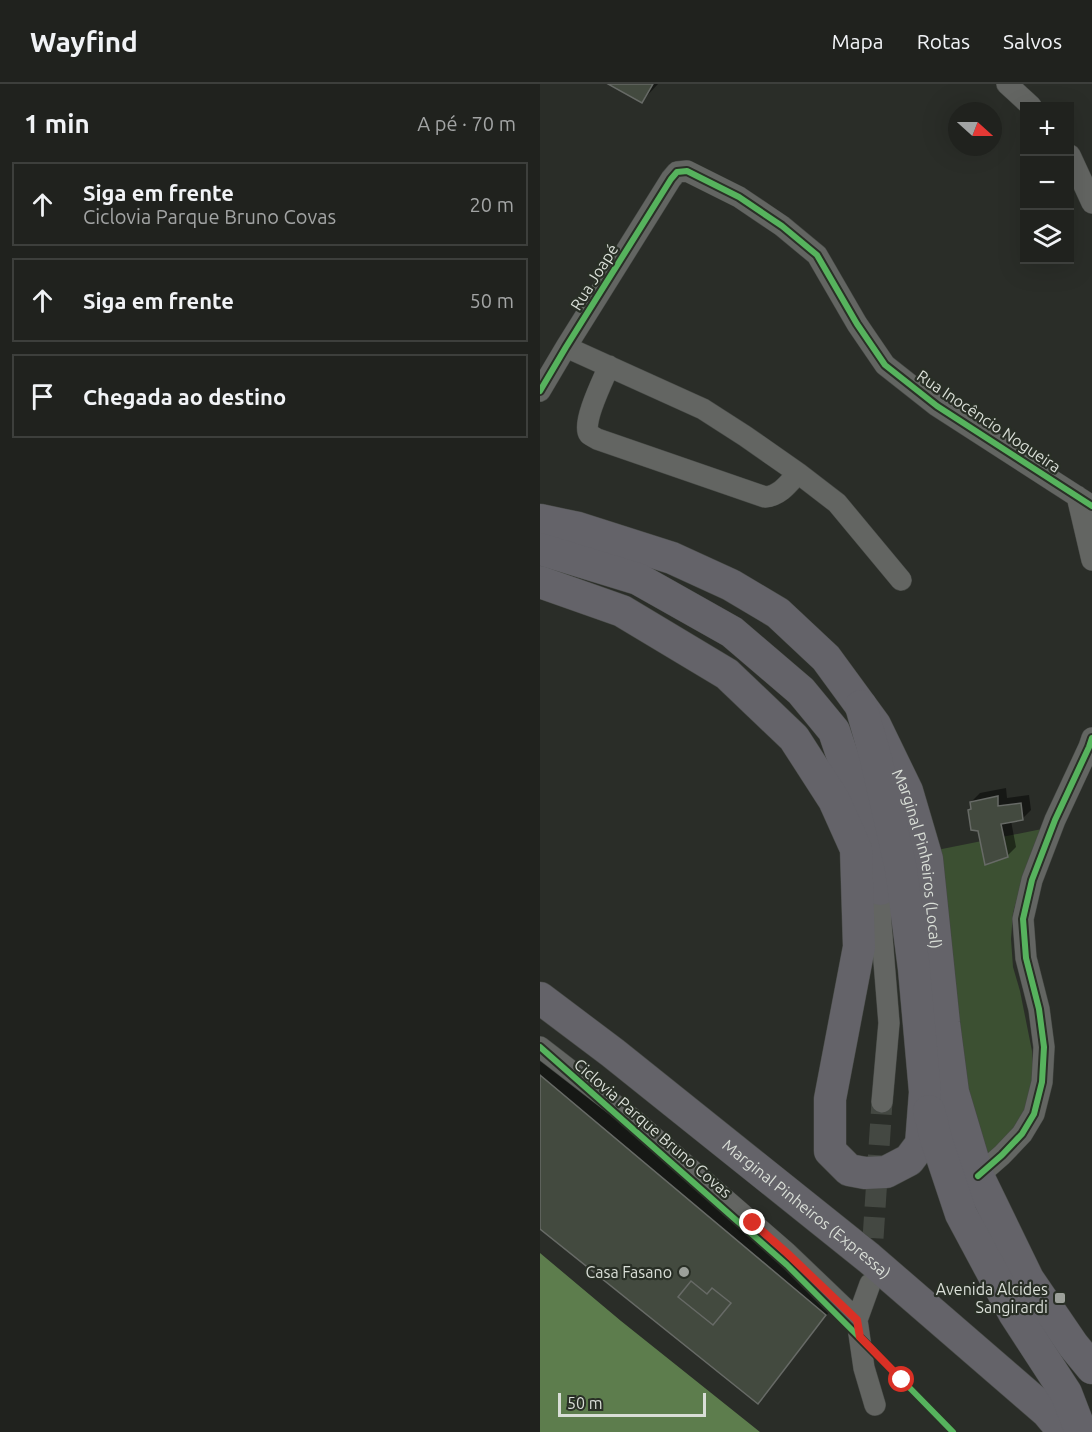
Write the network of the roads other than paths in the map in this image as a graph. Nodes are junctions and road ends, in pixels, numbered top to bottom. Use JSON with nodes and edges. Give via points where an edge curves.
{"nodes":[{"id":1,"x":1007,"y":84,"type":"edge"},
{"id":2,"x":1027,"y":102,"type":"edge"},
{"id":3,"x":1070,"y":156,"type":"edge"},
{"id":4,"x":671,"y":179,"type":"joint"},
{"id":5,"x":1092,"y":203,"type":"edge"},
{"id":6,"x":566,"y":347,"type":"junction"},
{"id":7,"x":609,"y":366,"type":"junction"},
{"id":8,"x":540,"y":391,"type":"edge"},
{"id":9,"x":798,"y":473,"type":"junction"},
{"id":10,"x":1084,"y":501,"type":"edge"},
{"id":11,"x":540,"y":520,"type":"edge"},
{"id":12,"x":540,"y":549,"type":"edge"},
{"id":13,"x":1092,"y":560,"type":"edge"},
{"id":14,"x":901,"y":580,"type":"dead end"},
{"id":15,"x":540,"y":582,"type":"edge"},
{"id":16,"x":861,"y":706,"type":"junction"},
{"id":17,"x":1092,"y":738,"type":"edge"},
{"id":18,"x":856,"y":849,"type":"junction"},
{"id":19,"x":880,"y":889,"type":"junction"},
{"id":20,"x":540,"y":998,"type":"edge"},
{"id":21,"x":540,"y":1047,"type":"edge"},
{"id":22,"x":925,"y":1092,"type":"junction"},
{"id":23,"x":882,"y":1102,"type":"tunnel mouth"},
{"id":24,"x":978,"y":1176,"type":"junction"},
{"id":25,"x":870,"y":1284,"type":"tunnel mouth"},
{"id":26,"x":857,"y":1320,"type":"junction"},
{"id":27,"x":1092,"y":1368,"type":"edge"},
{"id":28,"x":875,"y":1405,"type":"dead end"},
{"id":29,"x":1064,"y":1432,"type":"edge"},
{"id":30,"x":1081,"y":1432,"type":"edge"}],
"edges":[{"from":1,"to":2,"type":"street"},
{"from":3,"to":5,"type":"street"},
{"from":4,"to":6,"type":"street","name":"Rua Joapé"},
{"from":4,"to":10,"type":"street","name":"Rua Inocêncio Nogueira","via":[[677,172],[687,171],[740,197],[782,226],[817,255],[885,365],[937,406]]},
{"from":6,"to":7,"type":"street"},
{"from":6,"to":8,"type":"street","name":"Rua Joapé"},
{"from":7,"to":9,"type":"street","via":[[703,409]]},
{"from":7,"to":9,"type":"street","via":[[586,427],[597,439],[765,497],[782,490]]},
{"from":9,"to":14,"type":"street","via":[[837,503]]},
{"from":10,"to":13,"type":"street"},
{"from":11,"to":16,"type":"highway","name":"Marginal Pinheiros (Local)","via":[[672,558],[731,585],[778,613],[826,658]]},
{"from":12,"to":19,"type":"highway","via":[[638,579],[732,632],[801,692],[834,731],[875,852]]},
{"from":15,"to":18,"type":"highway","via":[[622,610],[727,674],[794,738],[834,800]]},
{"from":16,"to":22,"type":"highway","via":[[901,869]]},
{"from":16,"to":24,"type":"highway","name":"Marginal Pinheiros (Local)","via":[[875,725],[907,791],[927,859],[953,1092]]},
{"from":17,"to":24,"type":"street","via":[[1032,880],[1023,919],[1026,958],[1044,1047],[1042,1082],[1034,1114],[1022,1134]]},
{"from":18,"to":19,"type":"highway"},
{"from":18,"to":22,"type":"highway","via":[[859,947],[830,1099],[830,1151],[849,1170],[865,1173],[886,1172],[909,1160],[921,1144]]},
{"from":19,"to":23,"type":"street","via":[[889,1023]]},
{"from":20,"to":29,"type":"highway","name":"Marginal Pinheiros (Expressa)","via":[[869,1258],[1047,1412]]},
{"from":21,"to":26,"type":"street","via":[[642,1126]]},
{"from":22,"to":30,"type":"highway","via":[[961,1214],[1014,1313],[1066,1393]]},
{"from":24,"to":27,"type":"highway","name":"Marginal Pinheiros (Local)","via":[[1028,1279]]},
{"from":25,"to":26,"type":"street"},
{"from":26,"to":28,"type":"street","via":[[864,1368]]}]}
